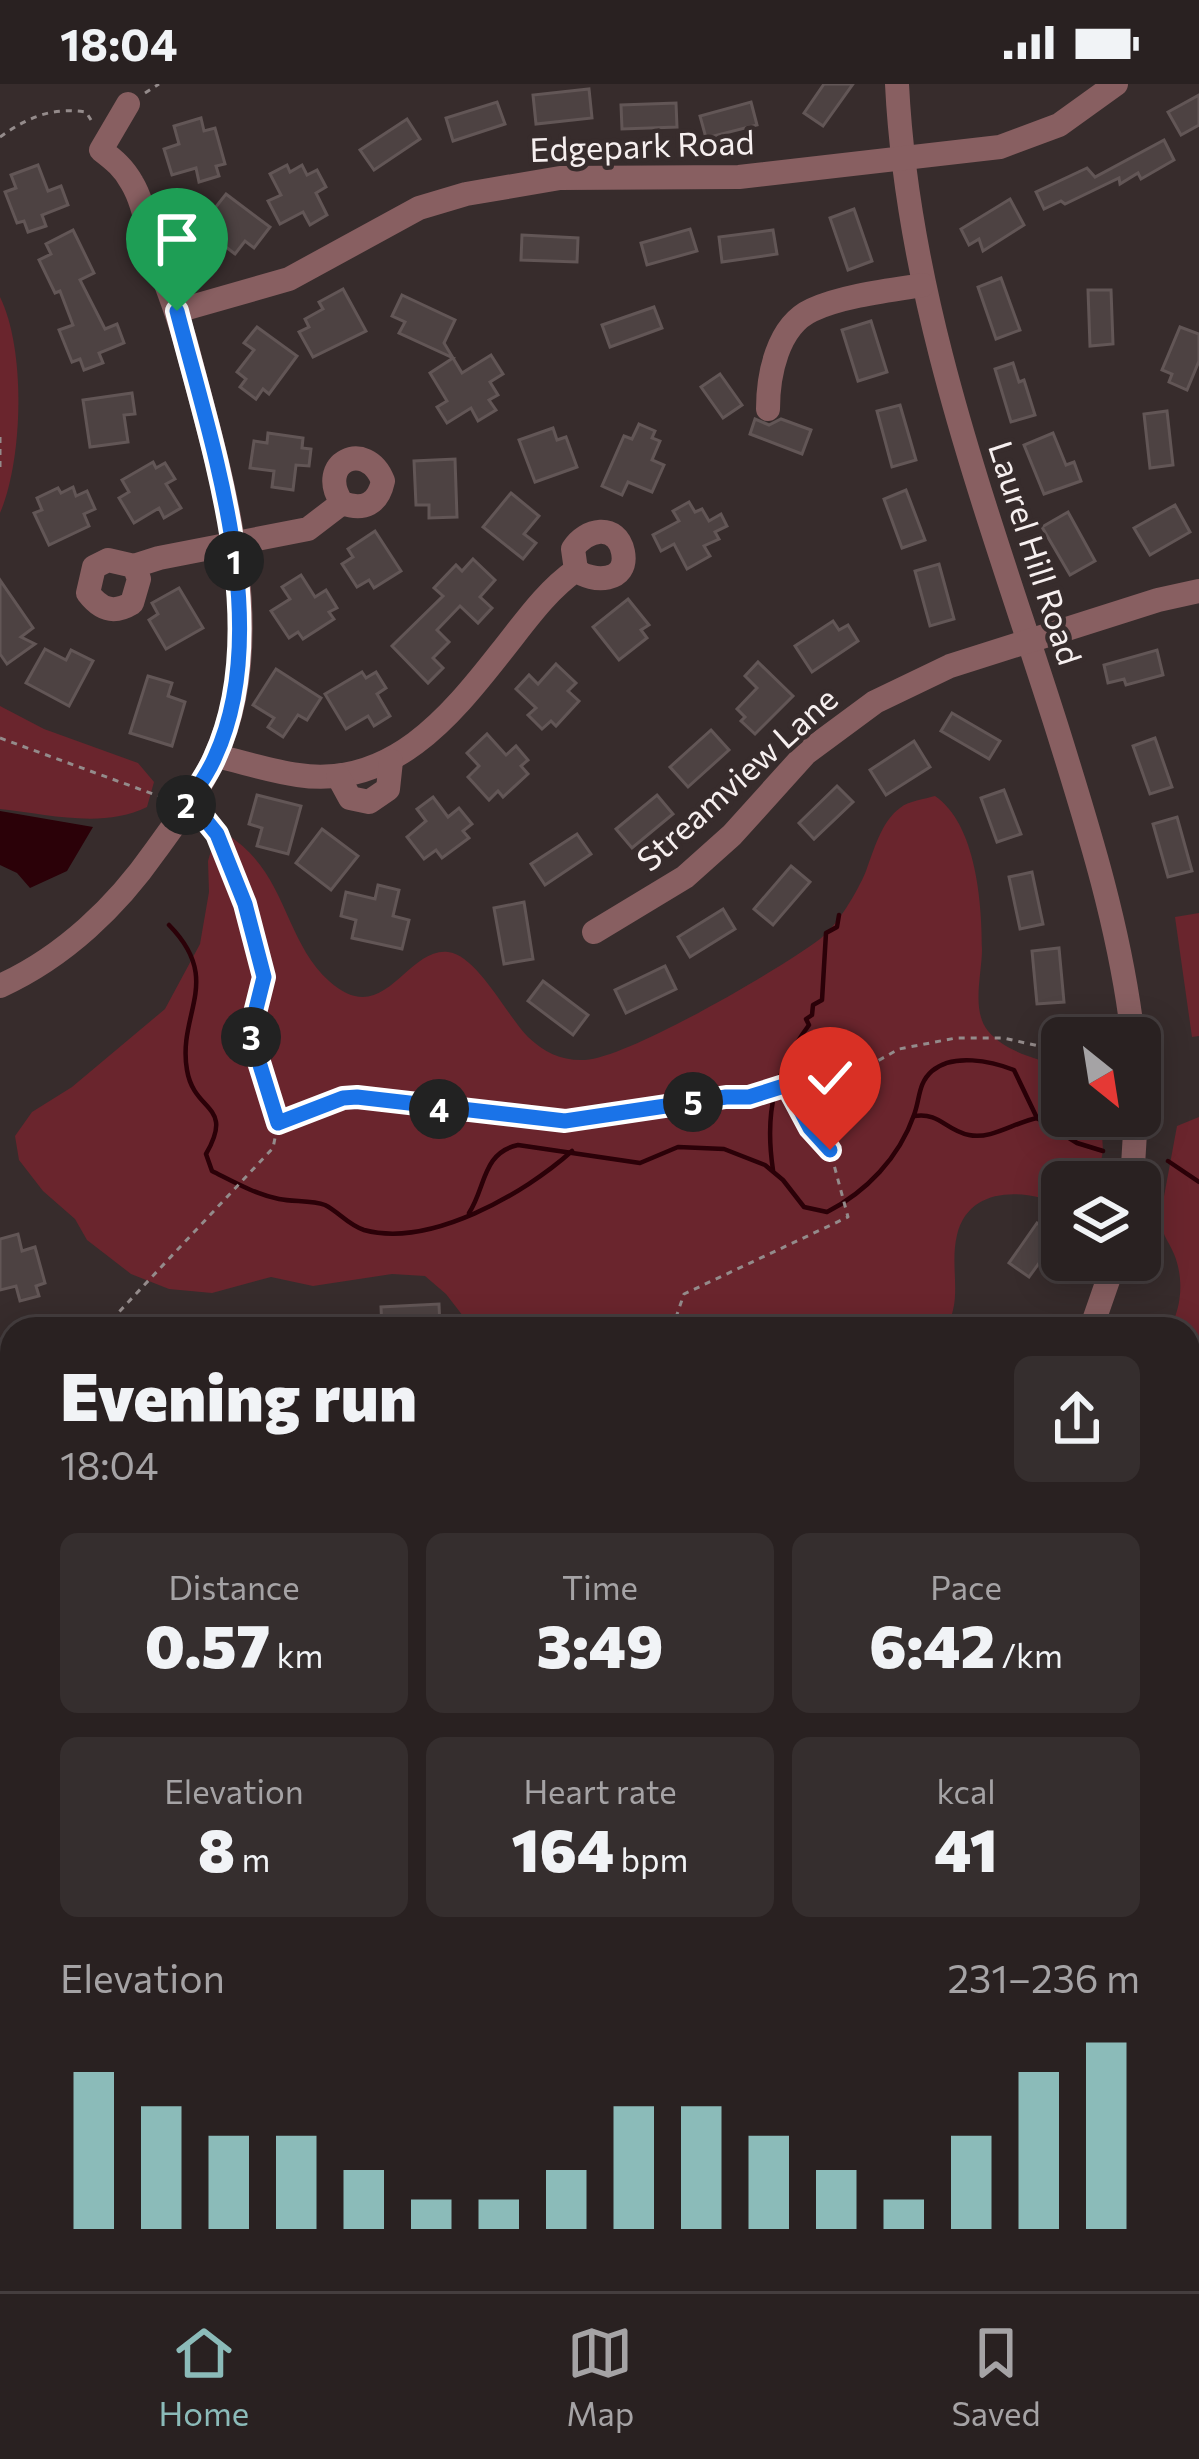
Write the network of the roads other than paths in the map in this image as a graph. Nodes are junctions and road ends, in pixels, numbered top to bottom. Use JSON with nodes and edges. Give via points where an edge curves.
{"nodes":[{"id":1,"x":897,"y":84,"type":"edge"},
{"id":2,"x":1117,"y":84,"type":"edge"},
{"id":3,"x":136,"y":99,"type":"road end"},
{"id":4,"x":903,"y":159,"type":"junction"},
{"id":5,"x":923,"y":285,"type":"junction"},
{"id":6,"x":177,"y":311,"type":"junction"},
{"id":7,"x":768,"y":409,"type":"dead end"},
{"id":8,"x":342,"y":503,"type":"dead end"},
{"id":9,"x":232,"y":546,"type":"junction"},
{"id":10,"x":134,"y":566,"type":"dead end"},
{"id":11,"x":576,"y":570,"type":"dead end"},
{"id":12,"x":1199,"y":591,"type":"edge"},
{"id":13,"x":1029,"y":640,"type":"junction"},
{"id":14,"x":216,"y":756,"type":"junction"},
{"id":15,"x":595,"y":932,"type":"dead end"},
{"id":16,"x":0,"y":986,"type":"edge"},
{"id":17,"x":1129,"y":1017,"type":"edge"},
{"id":18,"x":1108,"y":1281,"type":"edge"},
{"id":19,"x":1095,"y":1317,"type":"edge"}],
"edges":[{"from":1,"to":4,"type":"street","name":"Laurel Hill Road"},
{"from":2,"to":4,"type":"street","name":"Edgepark Road","via":[[1032,137]]},
{"from":3,"to":6,"type":"street","via":[[101,150],[135,186]]},
{"from":4,"to":5,"type":"street","name":"Laurel Hill Road"},
{"from":4,"to":6,"type":"street","name":"Edgepark Road","via":[[739,177],[583,177],[497,187],[419,208],[289,279]]},
{"from":5,"to":7,"type":"street","via":[[809,310],[768,373]]},
{"from":5,"to":13,"type":"street","name":"Laurel Hill Road","via":[[950,399]]},
{"from":6,"to":9,"type":"street"},
{"from":8,"to":9,"type":"street","via":[[308,529]]},
{"from":9,"to":10,"type":"street"},
{"from":9,"to":14,"type":"street","via":[[242,639]]},
{"from":11,"to":14,"type":"street","via":[[552,587],[457,708],[391,761],[338,776],[300,776]]},
{"from":12,"to":13,"type":"street","name":"Streamview Lane"},
{"from":13,"to":15,"type":"street","name":"Streamview Lane","via":[[908,684],[859,712],[806,753],[685,877]]},
{"from":13,"to":17,"type":"street","name":"Laurel Hill Road","via":[[1099,864]]},
{"from":14,"to":16,"type":"street","via":[[135,880],[64,947]]},
{"from":18,"to":19,"type":"street"}]}
